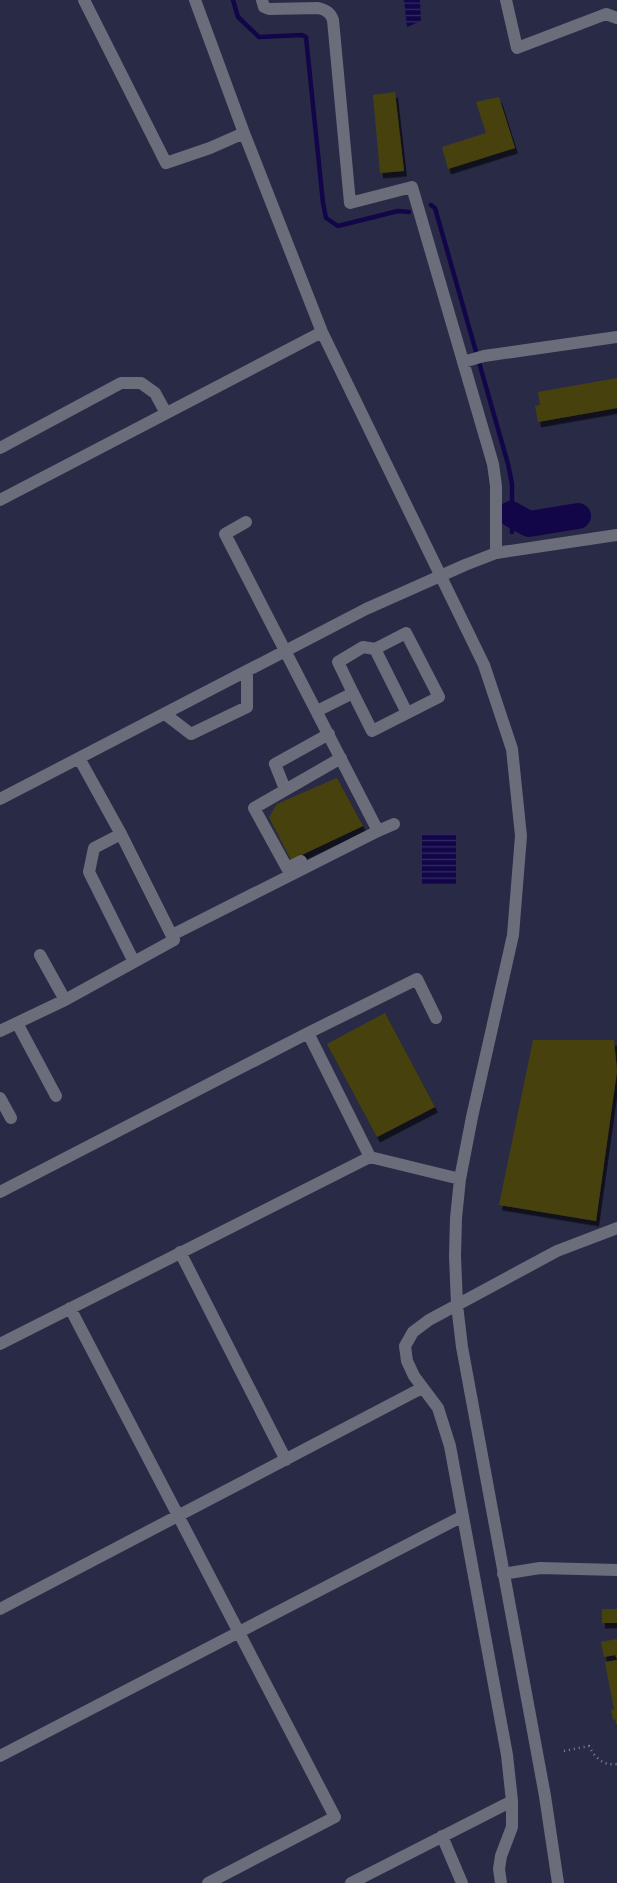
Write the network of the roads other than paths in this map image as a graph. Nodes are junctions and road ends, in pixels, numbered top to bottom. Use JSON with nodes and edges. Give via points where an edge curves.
{"nodes":[{"id":1,"x":84,"y":0,"type":"edge"},
{"id":2,"x":195,"y":0,"type":"edge"},
{"id":3,"x":262,"y":0,"type":"edge"},
{"id":4,"x":506,"y":0,"type":"edge"},
{"id":5,"x":617,"y":18,"type":"edge"},
{"id":6,"x":244,"y":133,"type":"junction"},
{"id":7,"x":322,"y":332,"type":"junction"},
{"id":8,"x":617,"y":337,"type":"edge"},
{"id":9,"x":467,"y":361,"type":"junction"},
{"id":10,"x":166,"y":413,"type":"junction"},
{"id":11,"x":0,"y":448,"type":"edge"},
{"id":12,"x":0,"y":500,"type":"edge"},
{"id":13,"x":246,"y":522,"type":"dead end"},
{"id":14,"x":617,"y":535,"type":"edge"},
{"id":15,"x":496,"y":553,"type":"junction"},
{"id":16,"x":442,"y":576,"type":"junction"},
{"id":17,"x":375,"y":649,"type":"junction"},
{"id":18,"x":286,"y":650,"type":"junction"},
{"id":19,"x":247,"y":671,"type":"junction"},
{"id":20,"x":353,"y":693,"type":"junction"},
{"id":21,"x":317,"y":711,"type":"junction"},
{"id":22,"x":407,"y":713,"type":"junction"},
{"id":23,"x":165,"y":714,"type":"junction"},
{"id":24,"x":329,"y":734,"type":"junction"},
{"id":25,"x":79,"y":758,"type":"junction"},
{"id":26,"x":342,"y":758,"type":"junction"},
{"id":27,"x":285,"y":789,"type":"junction"},
{"id":28,"x":0,"y":799,"type":"edge"},
{"id":29,"x":394,"y":824,"type":"dead end"},
{"id":30,"x":362,"y":830,"type":"dead end"},
{"id":31,"x":378,"y":831,"type":"junction"},
{"id":32,"x":121,"y":834,"type":"junction"},
{"id":33,"x":172,"y":936,"type":"junction"},
{"id":34,"x":40,"y":955,"type":"dead end"},
{"id":35,"x":134,"y":962,"type":"junction"},
{"id":36,"x":64,"y":1000,"type":"junction"},
{"id":37,"x":436,"y":1018,"type":"dead end"},
{"id":38,"x":17,"y":1023,"type":"junction"},
{"id":39,"x":0,"y":1031,"type":"edge"},
{"id":40,"x":308,"y":1032,"type":"junction"},
{"id":41,"x":56,"y":1096,"type":"dead end"},
{"id":42,"x":0,"y":1098,"type":"edge"},
{"id":43,"x":11,"y":1118,"type":"dead end"},
{"id":44,"x":370,"y":1157,"type":"junction"},
{"id":45,"x":460,"y":1179,"type":"junction"},
{"id":46,"x":0,"y":1192,"type":"edge"},
{"id":47,"x":617,"y":1228,"type":"edge"},
{"id":48,"x":180,"y":1252,"type":"junction"},
{"id":49,"x":457,"y":1305,"type":"junction"},
{"id":50,"x":70,"y":1308,"type":"junction"},
{"id":51,"x":0,"y":1344,"type":"edge"},
{"id":52,"x":422,"y":1388,"type":"junction"},
{"id":53,"x":286,"y":1460,"type":"junction"},
{"id":54,"x":178,"y":1516,"type":"junction"},
{"id":55,"x":463,"y":1516,"type":"junction"},
{"id":56,"x":617,"y":1570,"type":"edge"},
{"id":57,"x":503,"y":1574,"type":"junction"},
{"id":58,"x":0,"y":1609,"type":"edge"},
{"id":59,"x":239,"y":1632,"type":"junction"},
{"id":60,"x":0,"y":1756,"type":"edge"},
{"id":61,"x":512,"y":1801,"type":"junction"},
{"id":62,"x":442,"y":1836,"type":"junction"},
{"id":63,"x":208,"y":1883,"type":"edge"},
{"id":64,"x":351,"y":1883,"type":"edge"},
{"id":65,"x":462,"y":1883,"type":"edge"},
{"id":66,"x":501,"y":1883,"type":"edge"},
{"id":67,"x":558,"y":1883,"type":"edge"}],
"edges":[{"from":1,"to":6,"type":"street","via":[[166,163]]},
{"from":2,"to":6,"type":"street"},
{"from":3,"to":9,"type":"street","via":[[264,7],[269,9],[318,8],[330,14],[350,203],[412,187]]},
{"from":4,"to":5,"type":"street","via":[[517,48],[606,14]]},
{"from":6,"to":7,"type":"street"},
{"from":7,"to":10,"type":"street"},
{"from":7,"to":16,"type":"street"},
{"from":8,"to":9,"type":"street"},
{"from":9,"to":15,"type":"street","via":[[495,474]]},
{"from":10,"to":11,"type":"street","via":[[155,393],[141,383],[121,383]]},
{"from":10,"to":12,"type":"street"},
{"from":13,"to":18,"type":"street","via":[[225,534]]},
{"from":14,"to":15,"type":"street"},
{"from":15,"to":16,"type":"street"},
{"from":16,"to":18,"type":"street"},
{"from":16,"to":45,"type":"street","via":[[484,665],[512,749],[521,836],[513,935]]},
{"from":17,"to":20,"type":"street","via":[[363,647],[338,662]]},
{"from":17,"to":22,"type":"street"},
{"from":17,"to":22,"type":"street","via":[[406,633],[439,696]]},
{"from":18,"to":19,"type":"street"},
{"from":18,"to":21,"type":"street"},
{"from":19,"to":23,"type":"street"},
{"from":19,"to":23,"type":"street","via":[[247,707],[191,734]]},
{"from":20,"to":21,"type":"street"},
{"from":20,"to":22,"type":"street","via":[[372,731]]},
{"from":21,"to":24,"type":"street"},
{"from":23,"to":25,"type":"street"},
{"from":24,"to":26,"type":"street"},
{"from":24,"to":27,"type":"street","via":[[275,764]]},
{"from":25,"to":28,"type":"street"},
{"from":25,"to":32,"type":"street"},
{"from":26,"to":27,"type":"street"},
{"from":26,"to":31,"type":"street"},
{"from":27,"to":30,"type":"street","via":[[254,808],[287,868]]},
{"from":29,"to":31,"type":"street"},
{"from":31,"to":33,"type":"street"},
{"from":32,"to":33,"type":"street"},
{"from":32,"to":35,"type":"street","via":[[94,848],[88,872]]},
{"from":33,"to":35,"type":"street","via":[[174,940]]},
{"from":34,"to":36,"type":"street"},
{"from":35,"to":36,"type":"street"},
{"from":36,"to":38,"type":"street"},
{"from":37,"to":40,"type":"street","via":[[416,979]]},
{"from":38,"to":39,"type":"street"},
{"from":38,"to":41,"type":"street"},
{"from":40,"to":44,"type":"street"},
{"from":40,"to":46,"type":"street"},
{"from":42,"to":43,"type":"street"},
{"from":44,"to":45,"type":"street"},
{"from":44,"to":48,"type":"street"},
{"from":45,"to":49,"type":"street","via":[[455,1256]]},
{"from":47,"to":49,"type":"street","via":[[557,1250]]},
{"from":48,"to":50,"type":"street"},
{"from":48,"to":53,"type":"street"},
{"from":49,"to":52,"type":"street","via":[[412,1332],[405,1346],[407,1361]]},
{"from":49,"to":57,"type":"street"},
{"from":50,"to":51,"type":"street"},
{"from":50,"to":54,"type":"street"},
{"from":52,"to":53,"type":"street"},
{"from":52,"to":55,"type":"street","via":[[438,1408],[450,1446]]},
{"from":53,"to":54,"type":"street"},
{"from":54,"to":58,"type":"street"},
{"from":54,"to":59,"type":"street"},
{"from":55,"to":59,"type":"street"},
{"from":55,"to":61,"type":"street","via":[[507,1755]]},
{"from":56,"to":57,"type":"street","via":[[540,1568]]},
{"from":57,"to":67,"type":"street"},
{"from":59,"to":60,"type":"street"},
{"from":59,"to":63,"type":"street","via":[[335,1817]]},
{"from":61,"to":62,"type":"street"},
{"from":61,"to":66,"type":"street","via":[[512,1827],[499,1869]]},
{"from":62,"to":64,"type":"street"},
{"from":62,"to":65,"type":"street"}]}
